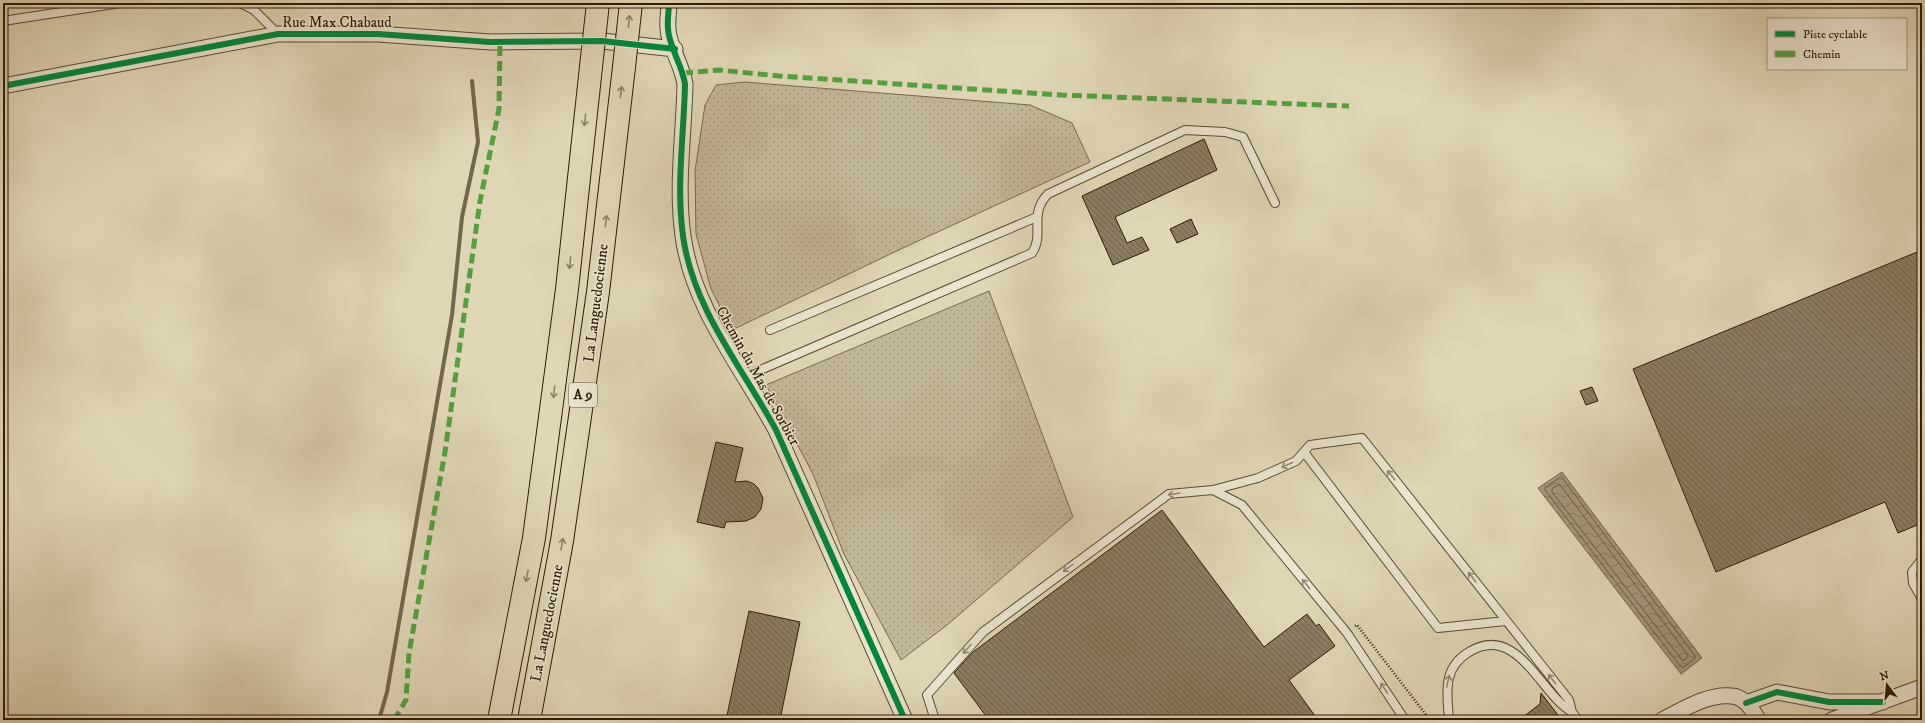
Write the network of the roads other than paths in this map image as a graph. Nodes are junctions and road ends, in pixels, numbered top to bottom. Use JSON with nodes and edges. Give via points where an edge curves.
{"nodes":[{"id":1,"x":120,"y":3,"type":"edge"},
{"id":2,"x":240,"y":3,"type":"edge"},
{"id":3,"x":598,"y":3,"type":"edge"},
{"id":4,"x":631,"y":3,"type":"edge"},
{"id":5,"x":669,"y":3,"type":"edge"},
{"id":6,"x":3,"y":21,"type":"edge"},
{"id":7,"x":278,"y":34,"type":"junction"},
{"id":8,"x":674,"y":49,"type":"junction"},
{"id":9,"x":3,"y":86,"type":"edge"},
{"id":10,"x":1275,"y":203,"type":"dead end"},
{"id":11,"x":1038,"y":217,"type":"junction"},
{"id":12,"x":770,"y":330,"type":"dead end"},
{"id":13,"x":744,"y":376,"type":"junction"},
{"id":14,"x":1304,"y":452,"type":"junction"},
{"id":15,"x":1213,"y":490,"type":"junction"},
{"id":16,"x":1922,"y":559,"type":"edge"},
{"id":17,"x":1922,"y":599,"type":"edge"},
{"id":18,"x":1506,"y":621,"type":"junction"},
{"id":19,"x":1922,"y":687,"type":"edge"},
{"id":20,"x":1883,"y":702,"type":"junction"},
{"id":21,"x":1746,"y":703,"type":"junction"},
{"id":22,"x":1572,"y":712,"type":"junction"},
{"id":23,"x":499,"y":718,"type":"edge"},
{"id":24,"x":529,"y":720,"type":"edge"},
{"id":25,"x":905,"y":720,"type":"edge"},
{"id":26,"x":935,"y":720,"type":"edge"},
{"id":27,"x":1405,"y":720,"type":"edge"},
{"id":28,"x":1450,"y":720,"type":"edge"},
{"id":29,"x":1578,"y":720,"type":"edge"},
{"id":30,"x":1662,"y":720,"type":"edge"},
{"id":31,"x":1758,"y":720,"type":"edge"},
{"id":32,"x":1832,"y":720,"type":"edge"}],
"edges":[{"from":1,"to":6,"type":"lane"},
{"from":2,"to":7,"type":"lane","via":[[254,10]]},
{"from":3,"to":23,"type":"highway","name":"La Languedocienne","number":"A 9","one_way":true,"bridge":true,"via":[[567,289],[534,538]]},
{"from":24,"to":4,"type":"highway","name":"La Languedocienne","number":"A 9","one_way":true,"bridge":true,"via":[[562,540],[598,292]]},
{"from":5,"to":8,"type":"street","name":"Chemin du Mas de Sorbier","via":[[668,29]]},
{"from":7,"to":8,"type":"street","name":"Rue Max Chabaud","via":[[378,34],[490,42],[602,42]]},
{"from":7,"to":9,"type":"street","name":"Rue Max Chabaud"},
{"from":8,"to":13,"type":"street","name":"Chemin du Mas de Sorbier","via":[[685,84],[680,162],[683,237],[705,308],[717,333]]},
{"from":10,"to":11,"type":"lane","via":[[1244,137],[1226,132],[1185,130],[1048,194],[1040,201]]},
{"from":11,"to":12,"type":"lane"},
{"from":11,"to":13,"type":"lane","via":[[1036,248],[1032,254]]},
{"from":13,"to":25,"type":"street","name":"Chemin du Mas de Sorbier","via":[[776,430]]},
{"from":14,"to":15,"type":"lane","one_way":true,"via":[[1296,461],[1258,478]]},
{"from":14,"to":18,"type":"lane","via":[[1438,628]]},
{"from":18,"to":14,"type":"lane","one_way":true,"via":[[1362,438],[1310,445]]},
{"from":15,"to":26,"type":"lane","one_way":true,"via":[[1169,494],[983,632],[927,695]]},
{"from":27,"to":15,"type":"lane","one_way":true,"via":[[1347,633],[1242,505]]},
{"from":16,"to":17,"type":"lane","via":[[1912,572]]},
{"from":22,"to":18,"type":"lane","one_way":true,"via":[[1569,700]]},
{"from":19,"to":20,"type":"street"},
{"from":20,"to":21,"type":"street","via":[[1829,702],[1777,692]]},
{"from":20,"to":32,"type":"street"},
{"from":21,"to":30,"type":"street","via":[[1732,696],[1712,698]]},
{"from":21,"to":31,"type":"street"},
{"from":28,"to":22,"type":"lane","one_way":true,"via":[[1447,686],[1450,672],[1459,658],[1476,648],[1492,645],[1508,648],[1536,672],[1563,707]]},
{"from":22,"to":29,"type":"lane"}]}
